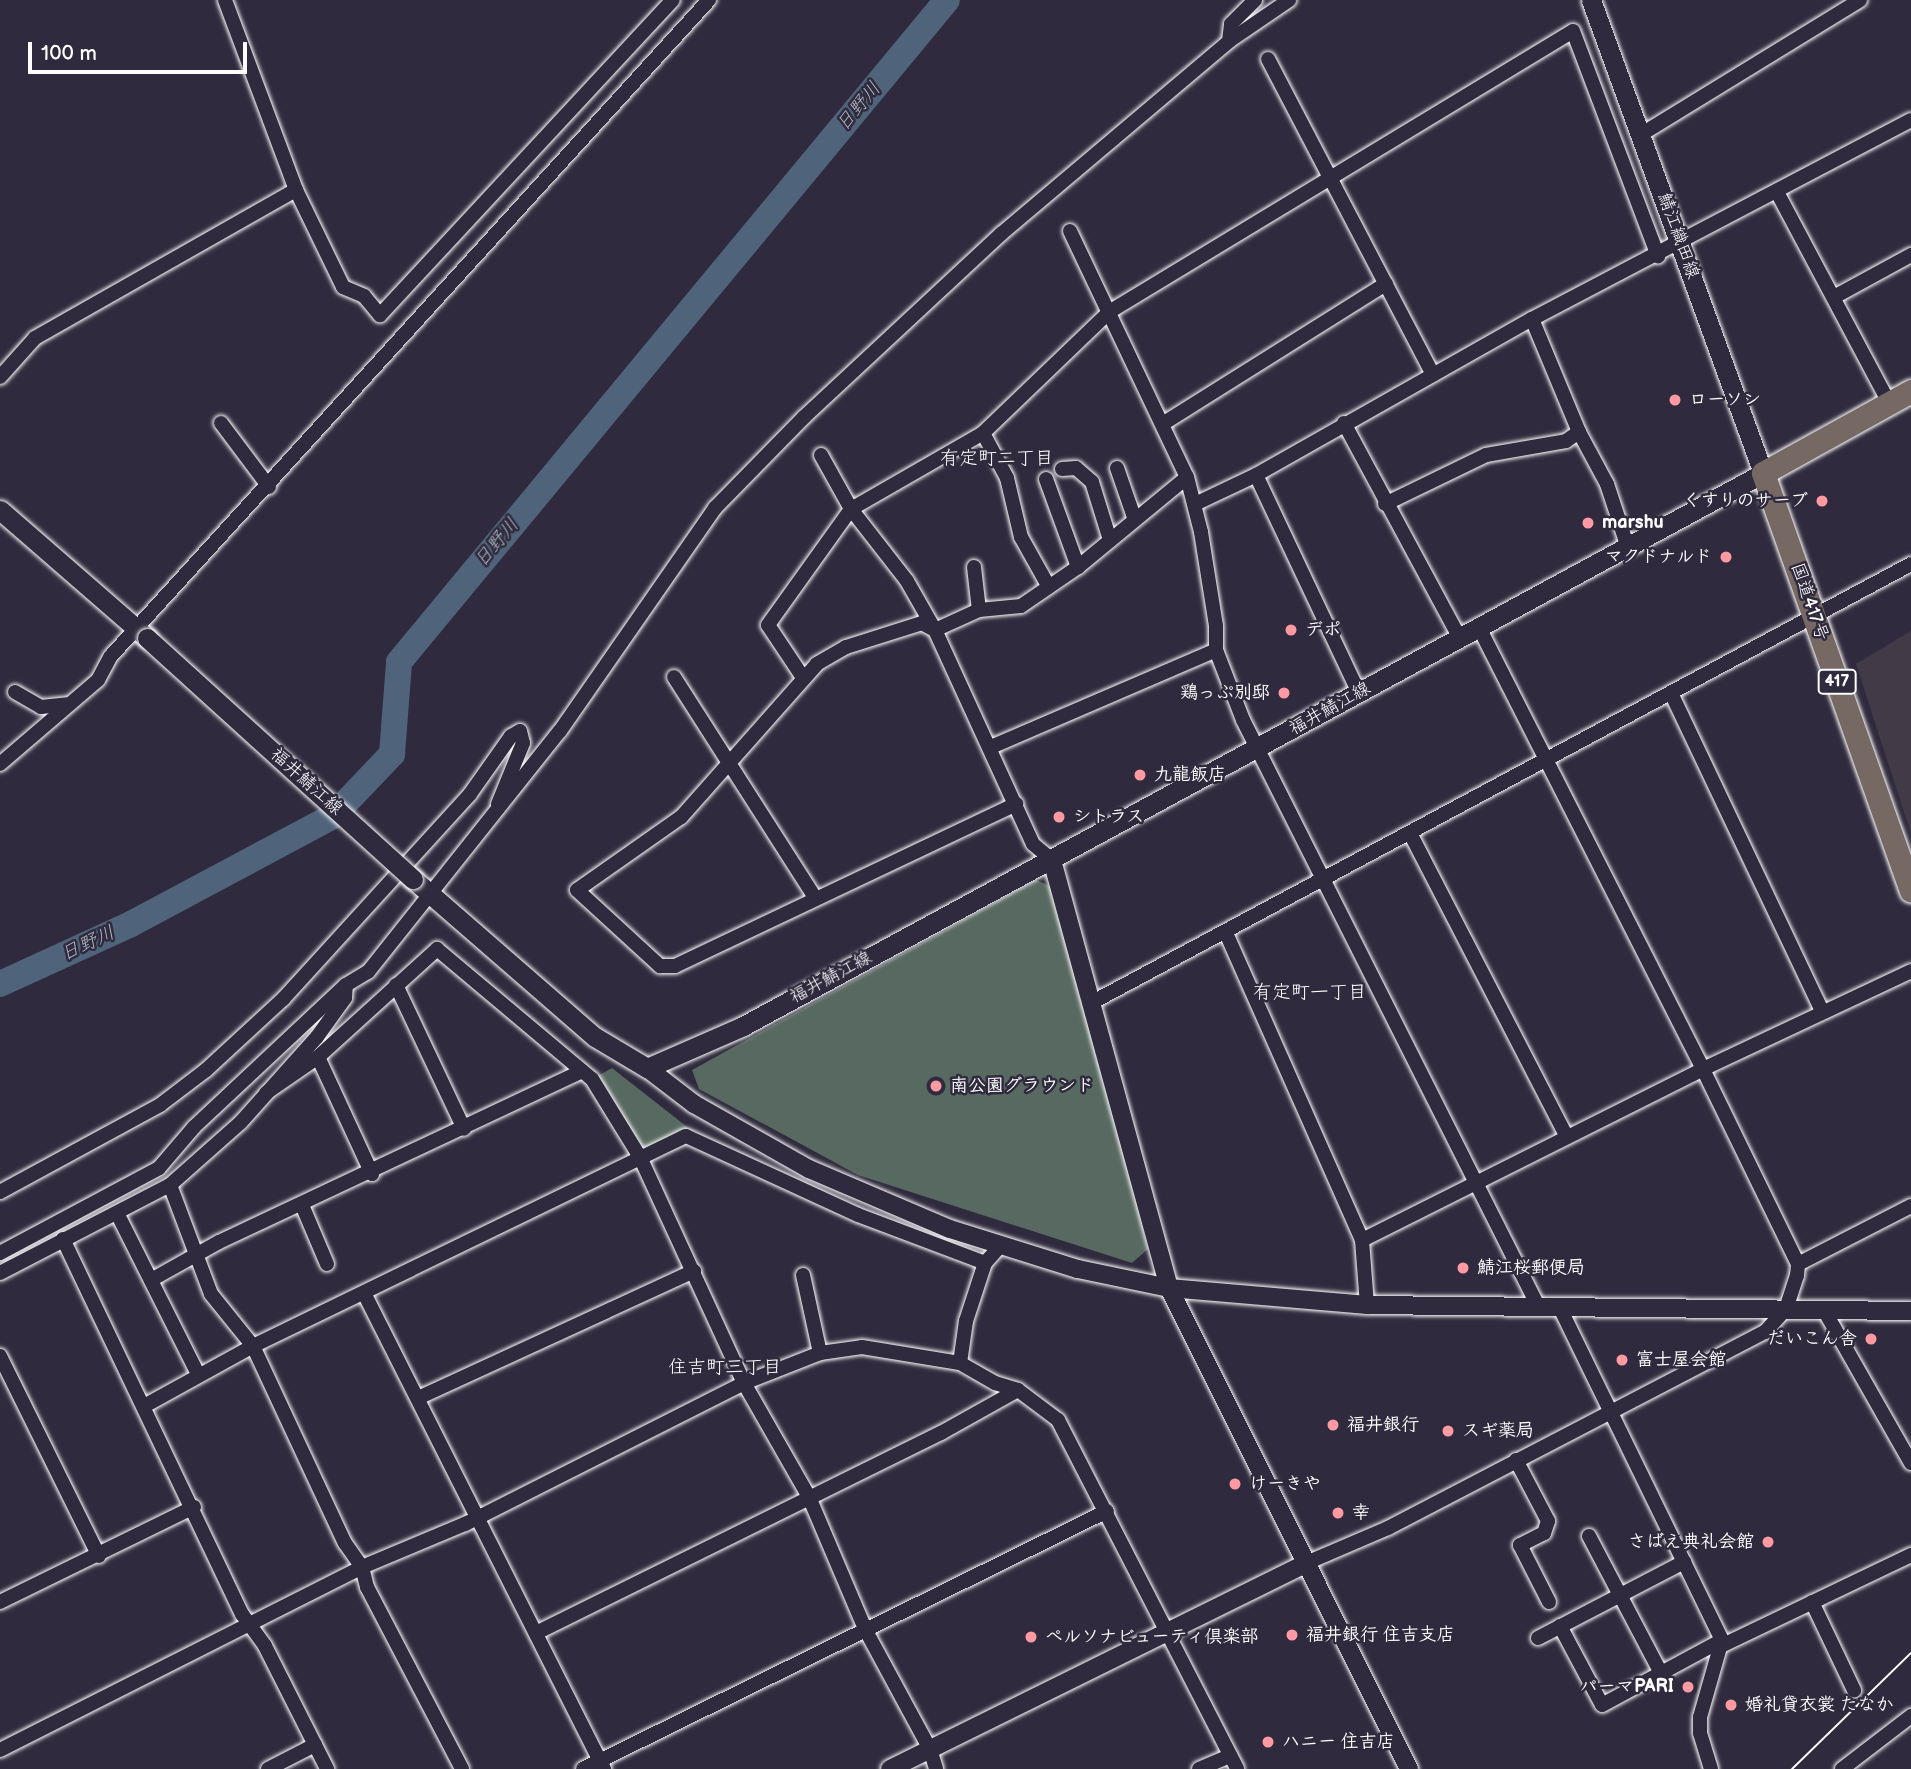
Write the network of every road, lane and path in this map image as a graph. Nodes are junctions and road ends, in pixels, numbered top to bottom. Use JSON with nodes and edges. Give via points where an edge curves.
{"nodes":[{"id":1,"x":225,"y":0,"type":"edge"},
{"id":2,"x":673,"y":0,"type":"edge"},
{"id":3,"x":709,"y":0,"type":"edge"},
{"id":4,"x":1255,"y":0,"type":"edge"},
{"id":5,"x":1289,"y":0,"type":"edge"},
{"id":6,"x":1591,"y":0,"type":"edge"},
{"id":7,"x":1860,"y":0,"type":"edge"},
{"id":8,"x":1229,"y":41,"type":"junction"},
{"id":9,"x":1268,"y":59,"type":"dead end"},
{"id":10,"x":1911,"y":120,"type":"edge"},
{"id":11,"x":1640,"y":135,"type":"junction"},
{"id":12,"x":1331,"y":176,"type":"junction"},
{"id":13,"x":296,"y":190,"type":"junction"},
{"id":14,"x":1777,"y":192,"type":"junction"},
{"id":15,"x":1070,"y":231,"type":"dead end"},
{"id":16,"x":1681,"y":244,"type":"junction"},
{"id":17,"x":1911,"y":255,"type":"edge"},
{"id":18,"x":1658,"y":256,"type":"junction"},
{"id":19,"x":1386,"y":284,"type":"junction"},
{"id":20,"x":1834,"y":297,"type":"junction"},
{"id":21,"x":1109,"y":312,"type":"junction"},
{"id":22,"x":1532,"y":319,"type":"junction"},
{"id":23,"x":1433,"y":374,"type":"junction"},
{"id":24,"x":0,"y":377,"type":"edge"},
{"id":25,"x":1911,"y":391,"type":"edge"},
{"id":26,"x":1889,"y":403,"type":"junction"},
{"id":27,"x":221,"y":423,"type":"dead end"},
{"id":28,"x":1164,"y":423,"type":"junction"},
{"id":29,"x":1344,"y":423,"type":"junction"},
{"id":30,"x":1579,"y":432,"type":"junction"},
{"id":31,"x":982,"y":433,"type":"junction"},
{"id":32,"x":821,"y":455,"type":"dead end"},
{"id":33,"x":1117,"y":468,"type":"dead end"},
{"id":34,"x":1062,"y":469,"type":"dead end"},
{"id":35,"x":1763,"y":473,"type":"junction"},
{"id":36,"x":1256,"y":475,"type":"junction"},
{"id":37,"x":1186,"y":477,"type":"junction"},
{"id":38,"x":1046,"y":479,"type":"dead end"},
{"id":39,"x":269,"y":487,"type":"junction"},
{"id":40,"x":1195,"y":504,"type":"junction"},
{"id":41,"x":1385,"y":504,"type":"junction"},
{"id":42,"x":0,"y":509,"type":"edge"},
{"id":43,"x":851,"y":509,"type":"junction"},
{"id":44,"x":1134,"y":517,"type":"junction"},
{"id":45,"x":1110,"y":540,"type":"junction"},
{"id":46,"x":1628,"y":548,"type":"junction"},
{"id":47,"x":1911,"y":564,"type":"edge"},
{"id":48,"x":974,"y":567,"type":"dead end"},
{"id":49,"x":1078,"y":567,"type":"junction"},
{"id":50,"x":1049,"y":587,"type":"junction"},
{"id":51,"x":979,"y":610,"type":"junction"},
{"id":52,"x":1813,"y":615,"type":"junction"},
{"id":53,"x":1478,"y":626,"type":"junction"},
{"id":54,"x":935,"y":631,"type":"junction"},
{"id":55,"x":141,"y":634,"type":"junction"},
{"id":56,"x":1459,"y":637,"type":"junction"},
{"id":57,"x":1216,"y":650,"type":"junction"},
{"id":58,"x":802,"y":676,"type":"junction"},
{"id":59,"x":674,"y":677,"type":"dead end"},
{"id":60,"x":15,"y":692,"type":"dead end"},
{"id":61,"x":1359,"y":693,"type":"junction"},
{"id":62,"x":1672,"y":695,"type":"junction"},
{"id":63,"x":71,"y":704,"type":"junction"},
{"id":64,"x":991,"y":747,"type":"junction"},
{"id":65,"x":1257,"y":749,"type":"junction"},
{"id":66,"x":1550,"y":760,"type":"junction"},
{"id":67,"x":729,"y":762,"type":"junction"},
{"id":68,"x":0,"y":764,"type":"edge"},
{"id":69,"x":1016,"y":804,"type":"junction"},
{"id":70,"x":495,"y":815,"type":"junction"},
{"id":71,"x":1411,"y":835,"type":"junction"},
{"id":72,"x":1052,"y":860,"type":"junction"},
{"id":73,"x":1323,"y":881,"type":"junction"},
{"id":74,"x":1911,"y":891,"type":"edge"},
{"id":75,"x":431,"y":895,"type":"junction"},
{"id":76,"x":814,"y":896,"type":"junction"},
{"id":77,"x":1226,"y":933,"type":"junction"},
{"id":78,"x":1911,"y":971,"type":"edge"},
{"id":79,"x":346,"y":985,"type":"junction"},
{"id":80,"x":396,"y":985,"type":"junction"},
{"id":81,"x":1091,"y":1003,"type":"junction"},
{"id":82,"x":1822,"y":1011,"type":"junction"},
{"id":83,"x":318,"y":1057,"type":"junction"},
{"id":84,"x":647,"y":1068,"type":"junction"},
{"id":85,"x":1703,"y":1069,"type":"junction"},
{"id":86,"x":581,"y":1072,"type":"junction"},
{"id":87,"x":265,"y":1093,"type":"junction"},
{"id":88,"x":464,"y":1129,"type":"junction"},
{"id":89,"x":1567,"y":1137,"type":"junction"},
{"id":90,"x":640,"y":1157,"type":"junction"},
{"id":91,"x":372,"y":1174,"type":"junction"},
{"id":92,"x":1476,"y":1183,"type":"junction"},
{"id":93,"x":170,"y":1185,"type":"junction"},
{"id":94,"x":0,"y":1192,"type":"edge"},
{"id":95,"x":302,"y":1205,"type":"junction"},
{"id":96,"x":1911,"y":1206,"type":"edge"},
{"id":97,"x":117,"y":1213,"type":"junction"},
{"id":98,"x":63,"y":1239,"type":"junction"},
{"id":99,"x":1363,"y":1240,"type":"junction"},
{"id":100,"x":1002,"y":1245,"type":"junction"},
{"id":101,"x":0,"y":1252,"type":"edge"},
{"id":102,"x":198,"y":1256,"type":"junction"},
{"id":103,"x":985,"y":1263,"type":"junction"},
{"id":104,"x":327,"y":1264,"type":"dead end"},
{"id":105,"x":1798,"y":1264,"type":"junction"},
{"id":106,"x":694,"y":1271,"type":"junction"},
{"id":107,"x":0,"y":1273,"type":"edge"},
{"id":108,"x":803,"y":1275,"type":"dead end"},
{"id":109,"x":151,"y":1280,"type":"junction"},
{"id":110,"x":1169,"y":1288,"type":"junction"},
{"id":111,"x":365,"y":1295,"type":"junction"},
{"id":112,"x":1367,"y":1305,"type":"junction"},
{"id":113,"x":1539,"y":1308,"type":"junction"},
{"id":114,"x":1560,"y":1308,"type":"junction"},
{"id":115,"x":1786,"y":1309,"type":"junction"},
{"id":116,"x":1824,"y":1310,"type":"junction"},
{"id":117,"x":1911,"y":1311,"type":"edge"},
{"id":118,"x":253,"y":1346,"type":"junction"},
{"id":119,"x":820,"y":1353,"type":"junction"},
{"id":120,"x":0,"y":1356,"type":"edge"},
{"id":121,"x":960,"y":1363,"type":"junction"},
{"id":122,"x":199,"y":1376,"type":"junction"},
{"id":123,"x":744,"y":1383,"type":"junction"},
{"id":124,"x":1018,"y":1390,"type":"junction"},
{"id":125,"x":418,"y":1398,"type":"junction"},
{"id":126,"x":146,"y":1405,"type":"junction"},
{"id":127,"x":1607,"y":1412,"type":"junction"},
{"id":128,"x":1516,"y":1460,"type":"junction"},
{"id":129,"x":1911,"y":1463,"type":"edge"},
{"id":130,"x":809,"y":1497,"type":"junction"},
{"id":131,"x":194,"y":1507,"type":"junction"},
{"id":132,"x":1107,"y":1511,"type":"junction"},
{"id":133,"x":475,"y":1517,"type":"junction"},
{"id":134,"x":1589,"y":1536,"type":"dead end"},
{"id":135,"x":1911,"y":1555,"type":"edge"},
{"id":136,"x":99,"y":1556,"type":"junction"},
{"id":137,"x":1684,"y":1562,"type":"junction"},
{"id":138,"x":1304,"y":1564,"type":"junction"},
{"id":139,"x":362,"y":1567,"type":"junction"},
{"id":140,"x":1620,"y":1595,"type":"junction"},
{"id":141,"x":0,"y":1602,"type":"edge"},
{"id":142,"x":1549,"y":1602,"type":"dead end"},
{"id":143,"x":1812,"y":1602,"type":"junction"},
{"id":144,"x":253,"y":1625,"type":"junction"},
{"id":145,"x":1560,"y":1626,"type":"junction"},
{"id":146,"x":865,"y":1629,"type":"junction"},
{"id":147,"x":1170,"y":1630,"type":"junction"},
{"id":148,"x":536,"y":1633,"type":"junction"},
{"id":149,"x":1538,"y":1638,"type":"dead end"},
{"id":150,"x":1721,"y":1643,"type":"junction"},
{"id":151,"x":1661,"y":1673,"type":"junction"},
{"id":152,"x":1854,"y":1690,"type":"dead end"},
{"id":153,"x":1911,"y":1716,"type":"edge"},
{"id":154,"x":315,"y":1745,"type":"junction"},
{"id":155,"x":930,"y":1749,"type":"junction"},
{"id":156,"x":0,"y":1750,"type":"edge"},
{"id":157,"x":1230,"y":1756,"type":"junction"},
{"id":158,"x":602,"y":1765,"type":"edge"},
{"id":159,"x":268,"y":1769,"type":"edge"},
{"id":160,"x":327,"y":1769,"type":"edge"},
{"id":161,"x":461,"y":1769,"type":"edge"},
{"id":162,"x":583,"y":1769,"type":"edge"},
{"id":163,"x":890,"y":1769,"type":"edge"},
{"id":164,"x":936,"y":1769,"type":"edge"},
{"id":165,"x":1199,"y":1769,"type":"edge"},
{"id":166,"x":1237,"y":1769,"type":"edge"},
{"id":167,"x":1409,"y":1769,"type":"edge"},
{"id":168,"x":1711,"y":1769,"type":"edge"},
{"id":169,"x":1842,"y":1769,"type":"edge"}],
"edges":[{"from":1,"to":13,"type":"street"},
{"from":2,"to":13,"type":"street","via":[[380,315],[364,296],[343,287]]},
{"from":3,"to":39,"type":"street"},
{"from":4,"to":8,"type":"street","via":[[1231,24]]},
{"from":5,"to":8,"type":"street"},
{"from":6,"to":11,"type":"main road","name":"鯖江織田線"},
{"from":7,"to":11,"type":"street"},
{"from":8,"to":70,"type":"street","via":[[991,243],[804,417],[715,508]]},
{"from":9,"to":12,"type":"street"},
{"from":10,"to":14,"type":"street"},
{"from":11,"to":16,"type":"main road","name":"鯖江織田線"},
{"from":12,"to":18,"type":"street","via":[[1573,31]]},
{"from":12,"to":19,"type":"street"},
{"from":12,"to":21,"type":"street"},
{"from":13,"to":24,"type":"street","via":[[35,338]]},
{"from":14,"to":16,"type":"street"},
{"from":14,"to":20,"type":"street"},
{"from":15,"to":21,"type":"street"},
{"from":16,"to":18,"type":"street"},
{"from":16,"to":35,"type":"main road","name":"鯖江織田線"},
{"from":17,"to":20,"type":"street"},
{"from":18,"to":22,"type":"street"},
{"from":19,"to":23,"type":"street"},
{"from":19,"to":28,"type":"street"},
{"from":20,"to":26,"type":"street"},
{"from":21,"to":28,"type":"street"},
{"from":21,"to":31,"type":"street"},
{"from":22,"to":23,"type":"street"},
{"from":22,"to":30,"type":"street"},
{"from":23,"to":29,"type":"street"},
{"from":25,"to":26,"type":"highway"},
{"from":26,"to":35,"type":"highway"},
{"from":27,"to":39,"type":"street"},
{"from":28,"to":37,"type":"street"},
{"from":29,"to":36,"type":"street"},
{"from":29,"to":41,"type":"street"},
{"from":30,"to":41,"type":"street","via":[[1566,441],[1486,455]]},
{"from":30,"to":46,"type":"street","via":[[1607,484]]},
{"from":31,"to":43,"type":"street"},
{"from":31,"to":50,"type":"street","via":[[1007,478],[1021,537]]},
{"from":32,"to":43,"type":"street"},
{"from":33,"to":44,"type":"street"},
{"from":34,"to":45,"type":"street","via":[[1076,468],[1092,482]]},
{"from":35,"to":46,"type":"main road","name":"福井鯖江線"},
{"from":35,"to":52,"type":"highway","name":"国道417号","number":"417"},
{"from":36,"to":40,"type":"street"},
{"from":36,"to":61,"type":"street"},
{"from":37,"to":40,"type":"street"},
{"from":37,"to":44,"type":"street"},
{"from":38,"to":49,"type":"street"},
{"from":39,"to":55,"type":"street"},
{"from":40,"to":57,"type":"street"},
{"from":41,"to":56,"type":"street"},
{"from":42,"to":55,"type":"main road","name":"福井鯖江線"},
{"from":43,"to":54,"type":"street","via":[[907,581]]},
{"from":43,"to":58,"type":"street","via":[[768,625]]},
{"from":44,"to":45,"type":"street"},
{"from":45,"to":49,"type":"street"},
{"from":46,"to":53,"type":"main road","name":"福井鯖江線"},
{"from":47,"to":52,"type":"street"},
{"from":48,"to":51,"type":"street"},
{"from":49,"to":50,"type":"street"},
{"from":50,"to":51,"type":"street","via":[[1021,606]]},
{"from":51,"to":54,"type":"street"},
{"from":52,"to":62,"type":"street"},
{"from":52,"to":74,"type":"highway","name":"国道417号","number":"417"},
{"from":53,"to":56,"type":"main road","name":"福井鯖江線"},
{"from":53,"to":66,"type":"street"},
{"from":54,"to":58,"type":"street","via":[[922,622],[846,647]]},
{"from":54,"to":64,"type":"street"},
{"from":55,"to":63,"type":"street","via":[[111,656],[98,680]]},
{"from":55,"to":75,"type":"main road","name":"福井鯖江線","bridge":true},
{"from":56,"to":61,"type":"main road","name":"福井鯖江線"},
{"from":57,"to":64,"type":"street"},
{"from":57,"to":65,"type":"street"},
{"from":58,"to":67,"type":"street"},
{"from":59,"to":67,"type":"street"},
{"from":60,"to":63,"type":"street","via":[[41,706]]},
{"from":61,"to":65,"type":"main road","name":"福井鯖江線"},
{"from":62,"to":66,"type":"street"},
{"from":62,"to":82,"type":"street"},
{"from":63,"to":68,"type":"street"},
{"from":64,"to":69,"type":"street"},
{"from":65,"to":72,"type":"main road","name":"福井鯖江線"},
{"from":65,"to":73,"type":"street"},
{"from":66,"to":71,"type":"street"},
{"from":66,"to":85,"type":"street"},
{"from":67,"to":76,"type":"street"},
{"from":67,"to":76,"type":"street","via":[[658,837],[576,890],[660,966],[675,966]]},
{"from":69,"to":72,"type":"street","via":[[1034,844]]},
{"from":69,"to":76,"type":"street"},
{"from":70,"to":75,"type":"street"},
{"from":70,"to":94,"type":"street","via":[[523,743],[520,731],[511,736],[470,794],[283,999],[205,1070],[160,1105]]},
{"from":71,"to":73,"type":"street"},
{"from":71,"to":89,"type":"street"},
{"from":72,"to":81,"type":"street"},
{"from":72,"to":84,"type":"main road","name":"福井鯖江線","via":[[743,1026]]},
{"from":73,"to":77,"type":"street"},
{"from":73,"to":92,"type":"street"},
{"from":75,"to":79,"type":"street","via":[[368,972]]},
{"from":75,"to":84,"type":"main road","name":"福井鯖江線","via":[[595,1037]]},
{"from":77,"to":81,"type":"street"},
{"from":77,"to":99,"type":"street"},
{"from":78,"to":82,"type":"street"},
{"from":79,"to":87,"type":"street","via":[[345,998],[317,1037]]},
{"from":79,"to":101,"type":"street","via":[[194,1126],[159,1168]]},
{"from":80,"to":83,"type":"street"},
{"from":80,"to":86,"type":"street","via":[[437,949]]},
{"from":80,"to":88,"type":"street"},
{"from":81,"to":110,"type":"street"},
{"from":82,"to":85,"type":"street"},
{"from":83,"to":87,"type":"street"},
{"from":83,"to":91,"type":"street"},
{"from":84,"to":100,"type":"street","via":[[694,1104],[809,1170]]},
{"from":85,"to":89,"type":"street"},
{"from":85,"to":105,"type":"street"},
{"from":86,"to":88,"type":"street"},
{"from":86,"to":90,"type":"street","via":[[592,1079]]},
{"from":87,"to":93,"type":"street","via":[[241,1122]]},
{"from":88,"to":91,"type":"street"},
{"from":89,"to":92,"type":"street"},
{"from":90,"to":103,"type":"street","via":[[686,1136],[858,1215]]},
{"from":90,"to":106,"type":"street","via":[[681,1252]]},
{"from":90,"to":111,"type":"street"},
{"from":91,"to":95,"type":"street"},
{"from":92,"to":99,"type":"street"},
{"from":92,"to":113,"type":"street"},
{"from":93,"to":97,"type":"street"},
{"from":93,"to":102,"type":"street"},
{"from":95,"to":102,"type":"street"},
{"from":95,"to":104,"type":"street"},
{"from":96,"to":105,"type":"street"},
{"from":97,"to":98,"type":"street"},
{"from":97,"to":109,"type":"street"},
{"from":98,"to":107,"type":"street"},
{"from":98,"to":126,"type":"street"},
{"from":99,"to":112,"type":"street"},
{"from":100,"to":103,"type":"street"},
{"from":100,"to":110,"type":"street","via":[[1078,1269]]},
{"from":102,"to":109,"type":"street"},
{"from":102,"to":118,"type":"street","via":[[211,1294]]},
{"from":103,"to":121,"type":"street","via":[[966,1321]]},
{"from":105,"to":115,"type":"street"},
{"from":106,"to":123,"type":"street"},
{"from":106,"to":125,"type":"street"},
{"from":108,"to":119,"type":"street"},
{"from":109,"to":122,"type":"street"},
{"from":110,"to":112,"type":"street"},
{"from":110,"to":138,"type":"street"},
{"from":111,"to":118,"type":"street"},
{"from":111,"to":125,"type":"street"},
{"from":112,"to":113,"type":"street"},
{"from":113,"to":114,"type":"street"},
{"from":114,"to":115,"type":"street"},
{"from":114,"to":127,"type":"street"},
{"from":115,"to":116,"type":"street"},
{"from":115,"to":127,"type":"street","via":[[1765,1332]]},
{"from":116,"to":117,"type":"street"},
{"from":116,"to":129,"type":"street"},
{"from":118,"to":122,"type":"street"},
{"from":118,"to":139,"type":"street","via":[[345,1543]]},
{"from":119,"to":121,"type":"street","via":[[862,1347]]},
{"from":119,"to":123,"type":"street"},
{"from":120,"to":136,"type":"street"},
{"from":121,"to":124,"type":"street","via":[[995,1384]]},
{"from":122,"to":126,"type":"street"},
{"from":123,"to":130,"type":"street"},
{"from":123,"to":133,"type":"street"},
{"from":124,"to":130,"type":"street"},
{"from":124,"to":132,"type":"street","via":[[1058,1420]]},
{"from":125,"to":133,"type":"street"},
{"from":126,"to":131,"type":"street","via":[[181,1488]]},
{"from":127,"to":128,"type":"street"},
{"from":127,"to":137,"type":"street"},
{"from":128,"to":138,"type":"street","via":[[1388,1528]]},
{"from":128,"to":142,"type":"street","via":[[1548,1521],[1544,1533],[1520,1545]]},
{"from":130,"to":146,"type":"street"},
{"from":130,"to":148,"type":"street"},
{"from":131,"to":136,"type":"street"},
{"from":131,"to":144,"type":"street","via":[[242,1614]]},
{"from":132,"to":146,"type":"street"},
{"from":132,"to":147,"type":"street"},
{"from":133,"to":139,"type":"street"},
{"from":133,"to":148,"type":"street"},
{"from":134,"to":140,"type":"street"},
{"from":135,"to":143,"type":"street"},
{"from":136,"to":141,"type":"street"},
{"from":137,"to":140,"type":"street"},
{"from":137,"to":150,"type":"street"},
{"from":138,"to":147,"type":"street"},
{"from":138,"to":167,"type":"street"},
{"from":139,"to":144,"type":"street"},
{"from":139,"to":161,"type":"street","via":[[367,1587]]},
{"from":140,"to":145,"type":"street"},
{"from":140,"to":151,"type":"street"},
{"from":143,"to":150,"type":"street"},
{"from":143,"to":152,"type":"street"},
{"from":144,"to":154,"type":"street"},
{"from":144,"to":156,"type":"street"},
{"from":145,"to":149,"type":"street"},
{"from":145,"to":151,"type":"street","via":[[1602,1704]]},
{"from":146,"to":155,"type":"street"},
{"from":146,"to":158,"type":"street"},
{"from":147,"to":155,"type":"street"},
{"from":147,"to":157,"type":"street"},
{"from":148,"to":158,"type":"street"},
{"from":150,"to":151,"type":"street"},
{"from":150,"to":168,"type":"street","via":[[1700,1717]]},
{"from":153,"to":169,"type":"street"},
{"from":154,"to":159,"type":"street"},
{"from":154,"to":160,"type":"street"},
{"from":155,"to":163,"type":"street"},
{"from":155,"to":164,"type":"street"},
{"from":157,"to":165,"type":"street"},
{"from":157,"to":166,"type":"street"},
{"from":158,"to":162,"type":"street"}]}
